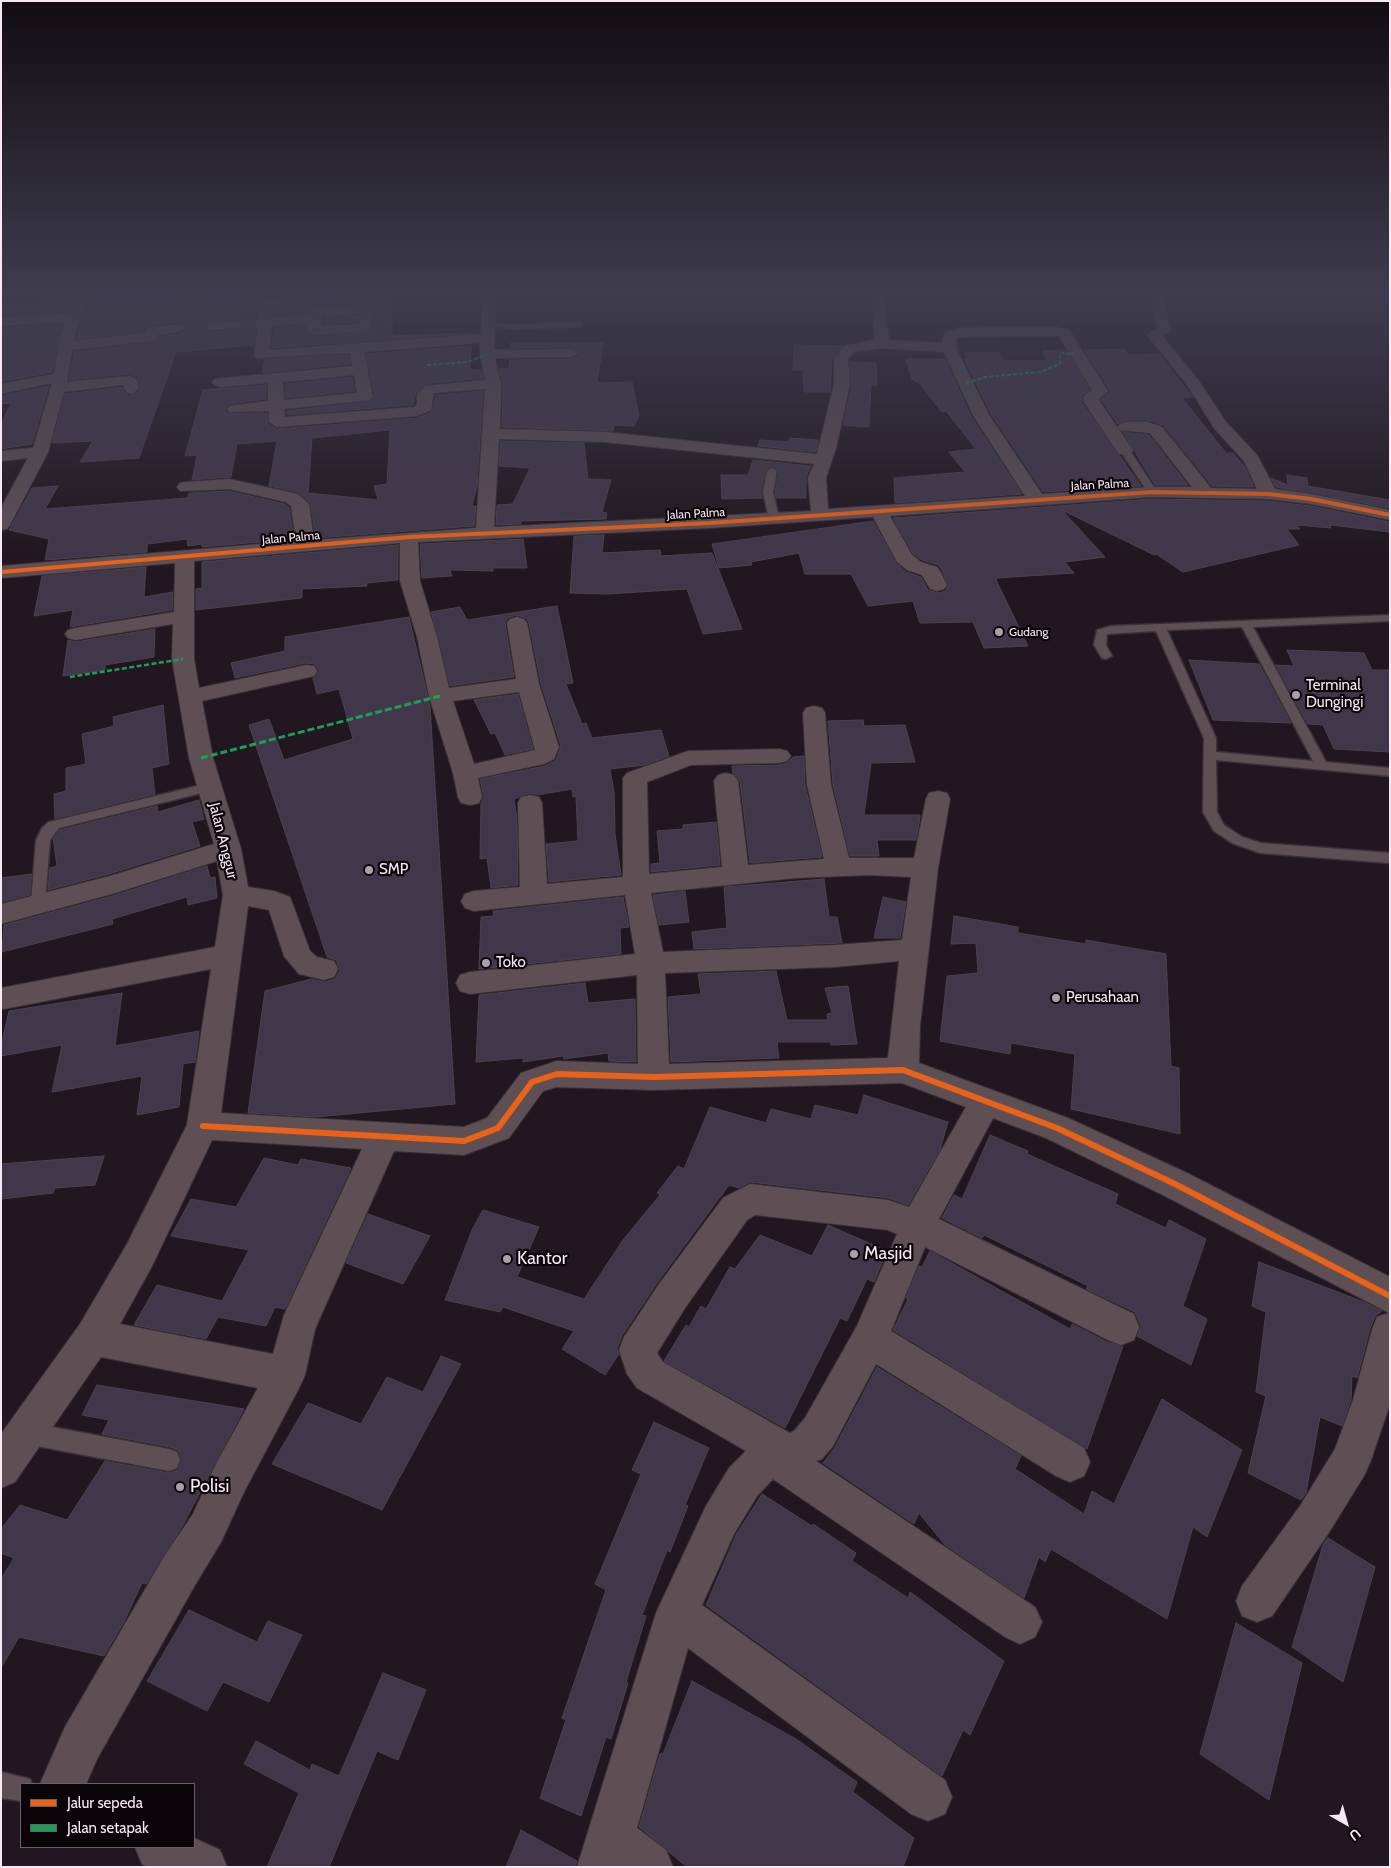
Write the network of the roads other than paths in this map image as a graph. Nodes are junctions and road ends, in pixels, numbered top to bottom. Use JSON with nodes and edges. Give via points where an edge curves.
{"nodes":[{"id":1,"x":59,"y":382,"type":"edge"},
{"id":2,"x":60,"y":382,"type":"edge"},
{"id":3,"x":130,"y":382,"type":"edge"},
{"id":4,"x":276,"y":382,"type":"edge"},
{"id":5,"x":362,"y":382,"type":"edge"},
{"id":6,"x":842,"y":382,"type":"edge"},
{"id":7,"x":965,"y":382,"type":"edge"},
{"id":8,"x":1095,"y":382,"type":"edge"},
{"id":9,"x":1193,"y":382,"type":"edge"},
{"id":10,"x":492,"y":384,"type":"joint"},
{"id":11,"x":131,"y":388,"type":"dead end"},
{"id":12,"x":1,"y":389,"type":"edge"},
{"id":13,"x":235,"y":409,"type":"dead end"},
{"id":14,"x":272,"y":417,"type":"junction"},
{"id":15,"x":1126,"y":427,"type":"dead end"},
{"id":16,"x":491,"y":434,"type":"junction"},
{"id":17,"x":1125,"y":450,"type":"joint"},
{"id":18,"x":40,"y":452,"type":"junction"},
{"id":19,"x":1,"y":456,"type":"edge"},
{"id":20,"x":822,"y":460,"type":"junction"},
{"id":21,"x":772,"y":471,"type":"dead end"},
{"id":22,"x":186,"y":487,"type":"dead end"},
{"id":23,"x":1152,"y":492,"type":"junction"},
{"id":24,"x":1205,"y":492,"type":"junction"},
{"id":25,"x":1268,"y":494,"type":"junction"},
{"id":26,"x":1036,"y":499,"type":"junction"},
{"id":27,"x":879,"y":512,"type":"junction"},
{"id":28,"x":1390,"y":515,"type":"edge"},
{"id":29,"x":820,"y":516,"type":"junction"},
{"id":30,"x":774,"y":519,"type":"junction"},
{"id":31,"x":1,"y":525,"type":"edge"},
{"id":32,"x":485,"y":532,"type":"junction"},
{"id":33,"x":409,"y":538,"type":"junction"},
{"id":34,"x":306,"y":546,"type":"junction"},
{"id":35,"x":185,"y":557,"type":"junction"},
{"id":36,"x":1,"y":572,"type":"edge"},
{"id":37,"x":937,"y":585,"type":"dead end"},
{"id":38,"x":184,"y":616,"type":"junction"},
{"id":39,"x":1390,"y":618,"type":"edge"},
{"id":40,"x":517,"y":623,"type":"dead end"},
{"id":41,"x":1245,"y":624,"type":"junction"},
{"id":42,"x":1160,"y":627,"type":"junction"},
{"id":43,"x":75,"y":634,"type":"dead end"},
{"id":44,"x":1106,"y":656,"type":"dead end"},
{"id":45,"x":306,"y":671,"type":"dead end"},
{"id":46,"x":528,"y":684,"type":"junction"},
{"id":47,"x":440,"y":696,"type":"junction"},
{"id":48,"x":190,"y":697,"type":"junction"},
{"id":49,"x":814,"y":713,"type":"dead end"},
{"id":50,"x":1210,"y":755,"type":"junction"},
{"id":51,"x":778,"y":756,"type":"dead end"},
{"id":52,"x":1322,"y":766,"type":"junction"},
{"id":53,"x":1390,"y":772,"type":"edge"},
{"id":54,"x":465,"y":773,"type":"junction"},
{"id":55,"x":726,"y":781,"type":"dead end"},
{"id":56,"x":209,"y":787,"type":"junction"},
{"id":57,"x":470,"y":797,"type":"dead end"},
{"id":58,"x":938,"y":799,"type":"dead end"},
{"id":59,"x":530,"y":803,"type":"dead end"},
{"id":60,"x":228,"y":849,"type":"junction"},
{"id":61,"x":1390,"y":858,"type":"edge"},
{"id":62,"x":839,"y":868,"type":"junction"},
{"id":63,"x":925,"y":868,"type":"junction"},
{"id":64,"x":736,"y":875,"type":"junction"},
{"id":65,"x":636,"y":885,"type":"junction"},
{"id":66,"x":236,"y":896,"type":"junction"},
{"id":67,"x":534,"y":896,"type":"junction"},
{"id":68,"x":474,"y":901,"type":"dead end"},
{"id":69,"x":38,"y":904,"type":"junction"},
{"id":70,"x":1,"y":914,"type":"edge"},
{"id":71,"x":915,"y":949,"type":"junction"},
{"id":72,"x":227,"y":955,"type":"junction"},
{"id":73,"x":651,"y":963,"type":"junction"},
{"id":74,"x":324,"y":969,"type":"dead end"},
{"id":75,"x":470,"y":983,"type":"dead end"},
{"id":76,"x":4,"y":998,"type":"dead end"},
{"id":77,"x":903,"y":1070,"type":"junction"},
{"id":78,"x":654,"y":1077,"type":"junction"},
{"id":79,"x":986,"y":1101,"type":"junction"},
{"id":80,"x":203,"y":1126,"type":"junction"},
{"id":81,"x":384,"y":1137,"type":"junction"},
{"id":82,"x":917,"y":1226,"type":"junction"},
{"id":83,"x":1390,"y":1296,"type":"edge"},
{"id":84,"x":1121,"y":1327,"type":"dead end"},
{"id":85,"x":1390,"y":1330,"type":"edge"},
{"id":86,"x":93,"y":1337,"type":"junction"},
{"id":87,"x":870,"y":1339,"type":"junction"},
{"id":88,"x":286,"y":1376,"type":"junction"},
{"id":89,"x":25,"y":1433,"type":"junction"},
{"id":90,"x":782,"y":1456,"type":"junction"},
{"id":91,"x":169,"y":1460,"type":"dead end"},
{"id":92,"x":1070,"y":1462,"type":"dead end"},
{"id":93,"x":1,"y":1468,"type":"edge"},
{"id":94,"x":1257,"y":1600,"type":"dead end"},
{"id":95,"x":677,"y":1613,"type":"junction"},
{"id":96,"x":1020,"y":1622,"type":"dead end"},
{"id":97,"x":62,"y":1783,"type":"edge"},
{"id":98,"x":1,"y":1785,"type":"edge"},
{"id":99,"x":20,"y":1788,"type":"edge"},
{"id":100,"x":928,"y":1797,"type":"dead end"},
{"id":101,"x":161,"y":1848,"type":"edge"},
{"id":102,"x":605,"y":1852,"type":"edge"},
{"id":103,"x":203,"y":1867,"type":"edge"},
{"id":104,"x":649,"y":1867,"type":"edge"}],
"edges":[{"from":1,"to":12,"type":"street"},
{"from":2,"to":18,"type":"street"},
{"from":3,"to":11,"type":"street"},
{"from":4,"to":14,"type":"street"},
{"from":5,"to":14,"type":"street","via":[[365,397]]},
{"from":6,"to":20,"type":"street","via":[[831,437]]},
{"from":7,"to":26,"type":"street","via":[[981,415]]},
{"from":8,"to":17,"type":"street","via":[[1100,391],[1091,397],[1092,402]]},
{"from":9,"to":25,"type":"street","via":[[1220,425],[1250,459]]},
{"from":10,"to":14,"type":"street","via":[[430,389],[425,394],[424,408],[417,411]]},
{"from":10,"to":16,"type":"street"},
{"from":13,"to":14,"type":"street"},
{"from":15,"to":24,"type":"street","via":[[1156,430]]},
{"from":16,"to":20,"type":"street","via":[[605,437]]},
{"from":16,"to":32,"type":"street"},
{"from":17,"to":23,"type":"lane"},
{"from":18,"to":19,"type":"street"},
{"from":18,"to":31,"type":"street"},
{"from":20,"to":29,"type":"street","via":[[817,478]]},
{"from":21,"to":30,"type":"lane","via":[[768,492]]},
{"from":22,"to":34,"type":"street","via":[[229,484],[292,498],[300,504]]},
{"from":23,"to":24,"type":"street","name":"Jalan Palma"},
{"from":23,"to":26,"type":"street","name":"Jalan Palma"},
{"from":24,"to":25,"type":"street","name":"Jalan Palma"},
{"from":25,"to":28,"type":"street","name":"Jalan Palma"},
{"from":26,"to":27,"type":"street","name":"Jalan Palma"},
{"from":27,"to":29,"type":"street","name":"Jalan Palma"},
{"from":27,"to":37,"type":"street","via":[[904,558],[914,566],[930,571]]},
{"from":29,"to":30,"type":"street","name":"Jalan Palma"},
{"from":30,"to":32,"type":"street","name":"Jalan Palma"},
{"from":32,"to":33,"type":"street","name":"Jalan Palma"},
{"from":33,"to":34,"type":"street","name":"Jalan Palma"},
{"from":33,"to":47,"type":"street","via":[[410,581]]},
{"from":34,"to":35,"type":"street","name":"Jalan Palma"},
{"from":35,"to":36,"type":"street","name":"Jalan Palma"},
{"from":35,"to":38,"type":"street","name":"Jalan Anggur"},
{"from":38,"to":43,"type":"street"},
{"from":38,"to":48,"type":"street","name":"Jalan Anggur","via":[[183,659]]},
{"from":39,"to":41,"type":"lane"},
{"from":40,"to":46,"type":"street"},
{"from":41,"to":42,"type":"lane"},
{"from":41,"to":52,"type":"lane"},
{"from":42,"to":44,"type":"lane","via":[[1101,632],[1100,645]]},
{"from":42,"to":50,"type":"lane","via":[[1210,738]]},
{"from":45,"to":48,"type":"street"},
{"from":46,"to":47,"type":"street"},
{"from":46,"to":54,"type":"street","via":[[547,747],[546,754],[536,759]]},
{"from":47,"to":54,"type":"street"},
{"from":48,"to":56,"type":"street","name":"Jalan Anggur"},
{"from":49,"to":62,"type":"street","via":[[819,785]]},
{"from":50,"to":52,"type":"lane"},
{"from":50,"to":61,"type":"lane","via":[[1210,812],[1219,828],[1237,840],[1260,848]]},
{"from":51,"to":65,"type":"street","via":[[688,758],[634,778]]},
{"from":52,"to":53,"type":"lane"},
{"from":54,"to":57,"type":"street"},
{"from":55,"to":64,"type":"street"},
{"from":56,"to":60,"type":"street","name":"Jalan Anggur"},
{"from":56,"to":69,"type":"lane","via":[[54,826],[43,840]]},
{"from":58,"to":63,"type":"street"},
{"from":59,"to":67,"type":"street"},
{"from":60,"to":66,"type":"street","name":"Jalan Anggur"},
{"from":60,"to":69,"type":"street"},
{"from":62,"to":63,"type":"street"},
{"from":62,"to":64,"type":"street"},
{"from":63,"to":71,"type":"street"},
{"from":64,"to":65,"type":"street"},
{"from":65,"to":67,"type":"street"},
{"from":65,"to":73,"type":"street"},
{"from":66,"to":72,"type":"street","name":"Jalan Anggur"},
{"from":66,"to":74,"type":"street","via":[[281,904],[298,956],[309,966]]},
{"from":67,"to":68,"type":"street"},
{"from":69,"to":70,"type":"street"},
{"from":71,"to":73,"type":"street","via":[[835,956]]},
{"from":71,"to":77,"type":"street"},
{"from":72,"to":76,"type":"street"},
{"from":72,"to":80,"type":"street","name":"Jalan Anggur"},
{"from":73,"to":75,"type":"street"},
{"from":73,"to":78,"type":"street"},
{"from":77,"to":78,"type":"street"},
{"from":77,"to":79,"type":"street"},
{"from":78,"to":81,"type":"street","via":[[557,1074],[532,1082],[498,1128],[484,1135],[464,1141]]},
{"from":79,"to":82,"type":"street"},
{"from":79,"to":83,"type":"street","via":[[1057,1128],[1175,1184]]},
{"from":80,"to":81,"type":"street"},
{"from":80,"to":86,"type":"street","name":"Jalan Anggur","via":[[140,1256]]},
{"from":81,"to":88,"type":"street","via":[[297,1328]]},
{"from":82,"to":84,"type":"street"},
{"from":82,"to":87,"type":"street"},
{"from":82,"to":90,"type":"street","via":[[888,1215],[865,1211],[750,1199],[736,1209],[642,1339],[637,1350],[650,1375]]},
{"from":85,"to":94,"type":"street","via":[[1372,1400],[1350,1460],[1314,1520]]},
{"from":86,"to":88,"type":"street"},
{"from":86,"to":89,"type":"street","name":"Jalan Anggur"},
{"from":87,"to":90,"type":"street","via":[[819,1432],[808,1445]]},
{"from":87,"to":92,"type":"street"},
{"from":88,"to":97,"type":"street","via":[[253,1434],[207,1528],[81,1743]]},
{"from":89,"to":91,"type":"lane"},
{"from":89,"to":93,"type":"street","name":"Jalan Anggur"},
{"from":90,"to":95,"type":"street","via":[[759,1464],[743,1482],[720,1520]]},
{"from":90,"to":96,"type":"street"},
{"from":95,"to":100,"type":"street"},
{"from":95,"to":102,"type":"street"},
{"from":98,"to":99,"type":"lane"},
{"from":101,"to":103,"type":"street"},
{"from":102,"to":104,"type":"street"}]}
